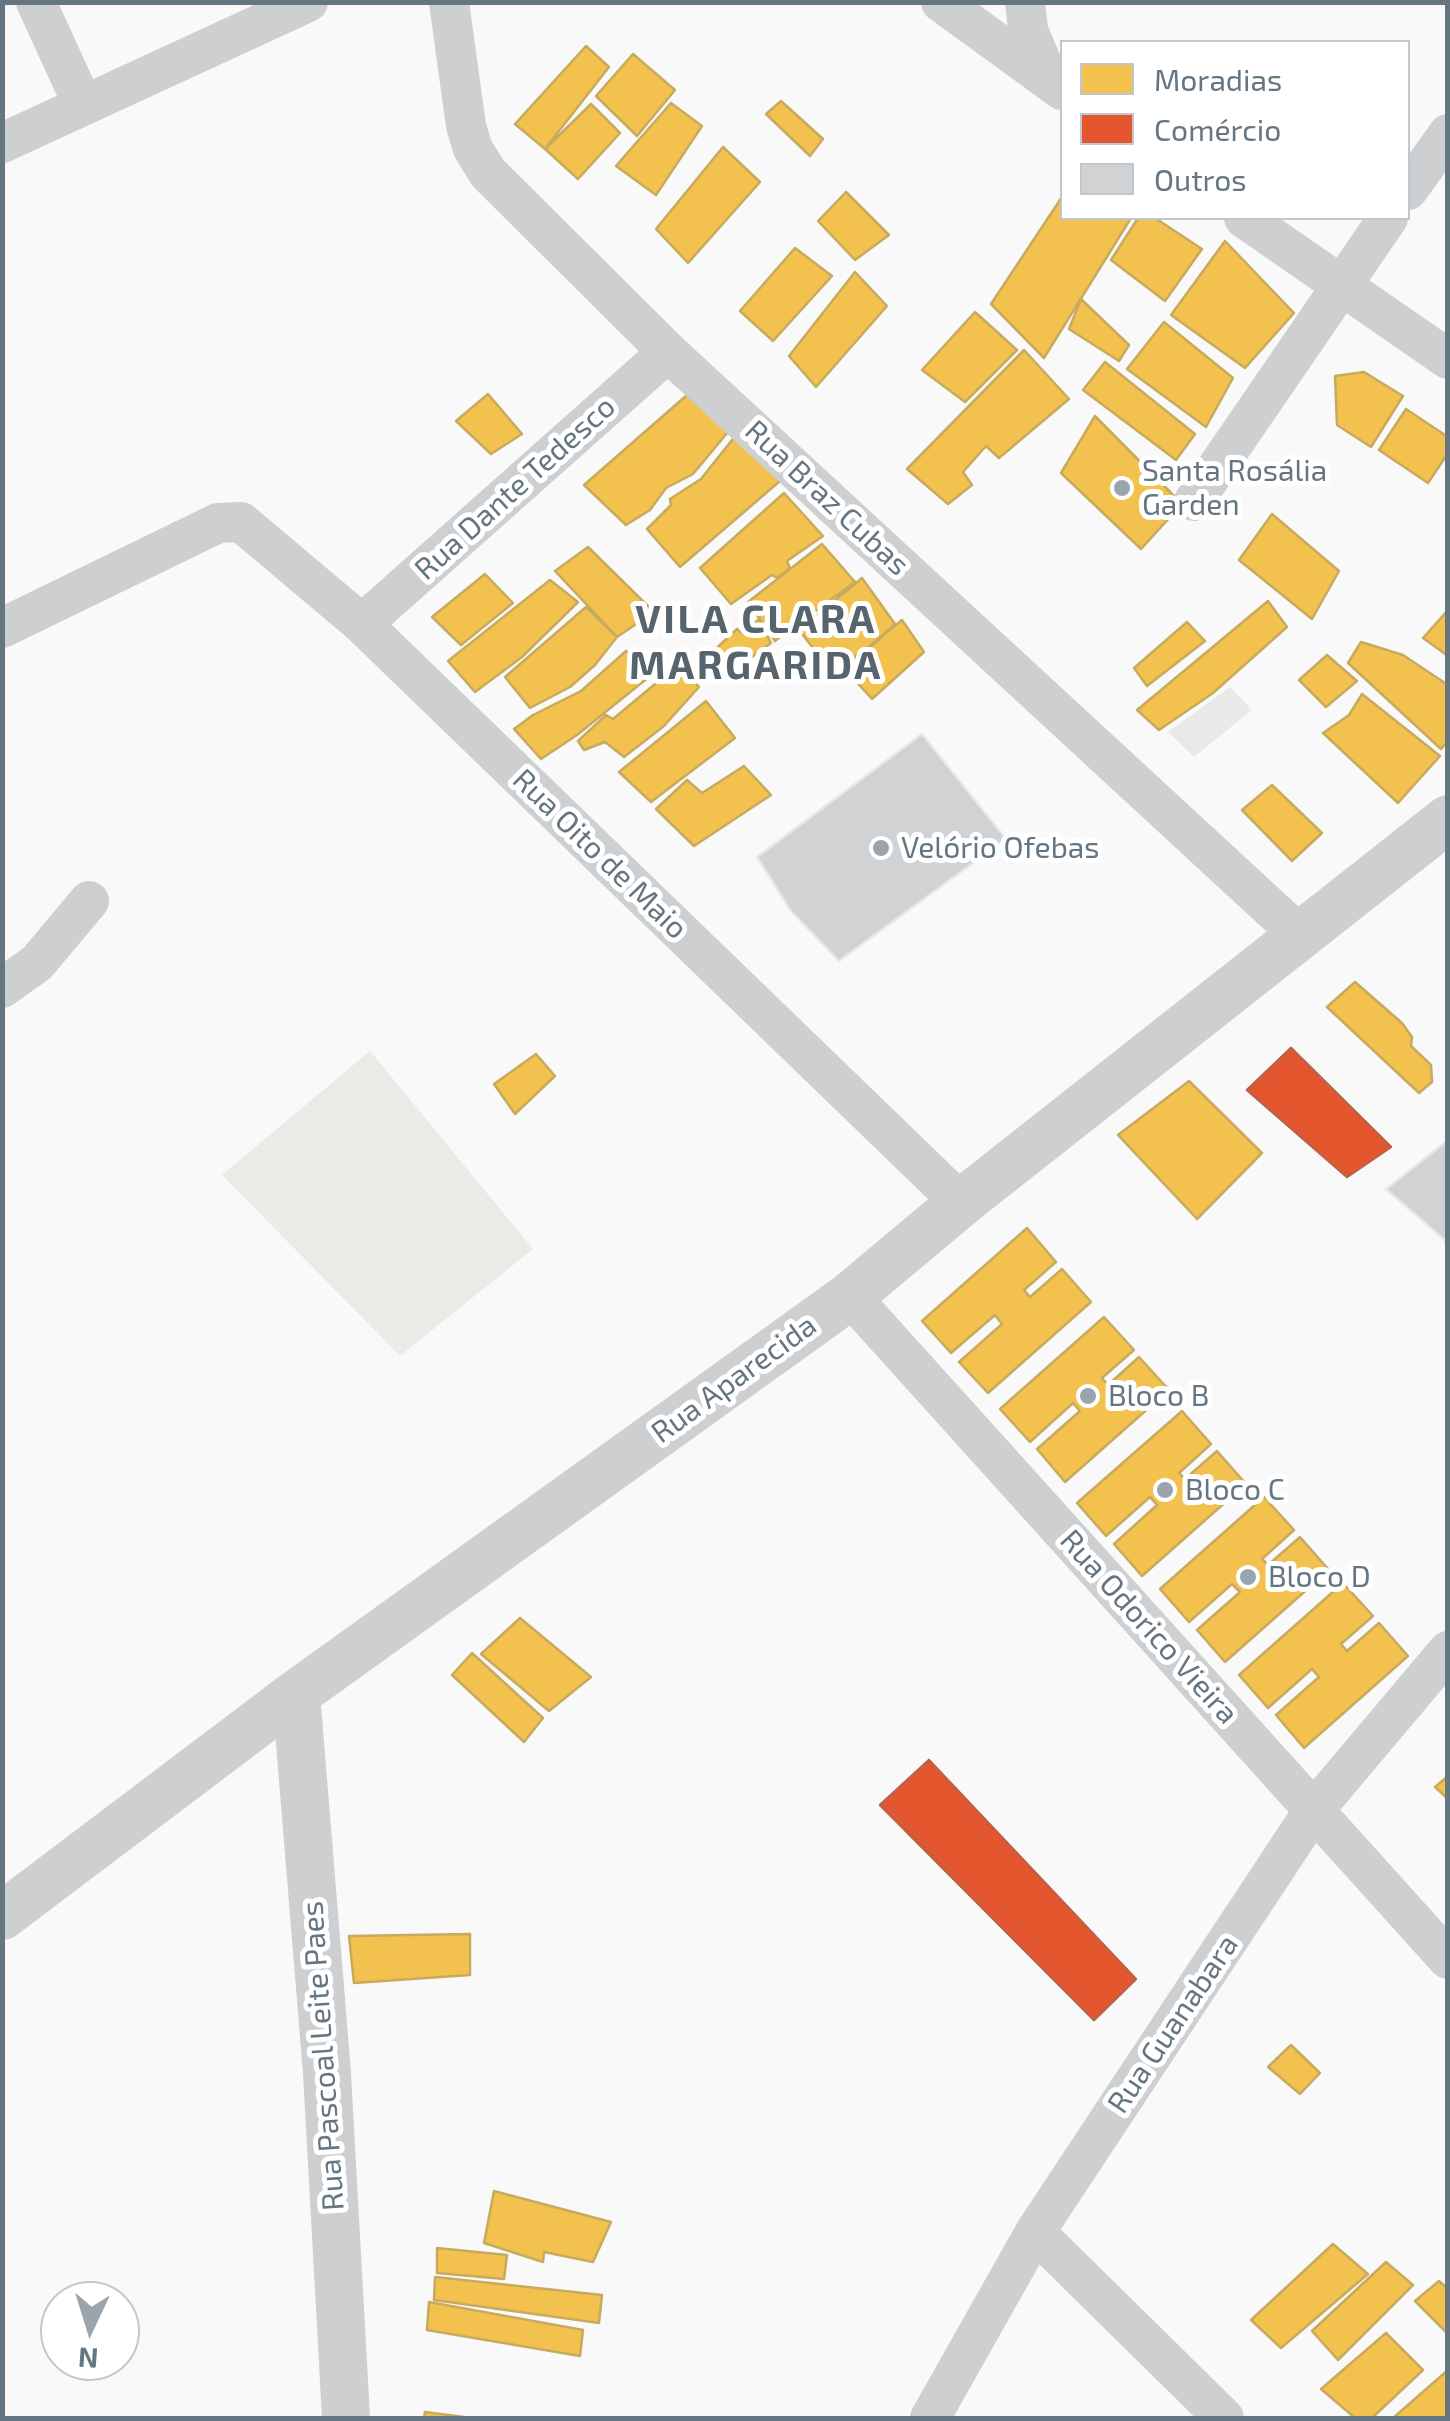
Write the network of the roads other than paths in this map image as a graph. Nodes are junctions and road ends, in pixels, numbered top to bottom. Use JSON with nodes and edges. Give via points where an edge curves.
{"nodes":[{"id":1,"x":36,"y":2,"type":"edge"},
{"id":2,"x":308,"y":2,"type":"edge"},
{"id":3,"x":449,"y":2,"type":"edge"},
{"id":4,"x":994,"y":2,"type":"edge"},
{"id":5,"x":1025,"y":2,"type":"edge"},
{"id":6,"x":943,"y":4,"type":"edge"},
{"id":7,"x":1056,"y":85,"type":"edge"},
{"id":8,"x":83,"y":105,"type":"junction"},
{"id":9,"x":1448,"y":134,"type":"edge"},
{"id":10,"x":2,"y":143,"type":"edge"},
{"id":11,"x":1410,"y":187,"type":"edge"},
{"id":12,"x":1247,"y":220,"type":"edge"},
{"id":13,"x":1387,"y":220,"type":"edge"},
{"id":14,"x":1340,"y":285,"type":"junction"},
{"id":15,"x":668,"y":352,"type":"junction"},
{"id":16,"x":1448,"y":359,"type":"edge"},
{"id":17,"x":1194,"y":502,"type":"dead end"},
{"id":18,"x":362,"y":624,"type":"junction"},
{"id":19,"x":2,"y":628,"type":"edge"},
{"id":20,"x":1448,"y":820,"type":"edge"},
{"id":21,"x":89,"y":901,"type":"dead end"},
{"id":22,"x":1302,"y":937,"type":"junction"},
{"id":23,"x":2,"y":988,"type":"edge"},
{"id":24,"x":961,"y":1203,"type":"junction"},
{"id":25,"x":850,"y":1296,"type":"junction"},
{"id":26,"x":1448,"y":1651,"type":"edge"},
{"id":27,"x":296,"y":1694,"type":"junction"},
{"id":28,"x":1314,"y":1810,"type":"junction"},
{"id":29,"x":2,"y":1916,"type":"edge"},
{"id":30,"x":1448,"y":1959,"type":"edge"},
{"id":31,"x":1035,"y":2232,"type":"junction"},
{"id":32,"x":346,"y":2418,"type":"edge"},
{"id":33,"x":930,"y":2418,"type":"edge"},
{"id":34,"x":1224,"y":2418,"type":"edge"}],
"edges":[{"from":1,"to":8,"type":"street"},
{"from":2,"to":8,"type":"street"},
{"from":3,"to":15,"type":"street","name":"Rua Braz Cubas","via":[[466,126],[488,173]]},
{"from":4,"to":6,"type":"street"},
{"from":5,"to":7,"type":"street","via":[[1028,30]]},
{"from":6,"to":7,"type":"street"},
{"from":8,"to":10,"type":"street"},
{"from":9,"to":11,"type":"street"},
{"from":12,"to":14,"type":"street"},
{"from":13,"to":14,"type":"street"},
{"from":14,"to":16,"type":"street"},
{"from":14,"to":17,"type":"street"},
{"from":15,"to":18,"type":"street","name":"Rua Dante Tedesco"},
{"from":15,"to":22,"type":"street","name":"Rua Braz Cubas"},
{"from":18,"to":19,"type":"street","name":"Rua Oito de Maio","via":[[240,522],[228,521]]},
{"from":18,"to":24,"type":"street","name":"Rua Oito de Maio"},
{"from":20,"to":22,"type":"street","name":"Rua Aparecida"},
{"from":21,"to":23,"type":"street","via":[[37,963]]},
{"from":22,"to":24,"type":"street","name":"Rua Aparecida"},
{"from":24,"to":25,"type":"street","name":"Rua Aparecida"},
{"from":25,"to":27,"type":"street","name":"Rua Aparecida"},
{"from":25,"to":28,"type":"street","name":"Rua Odorico Vieira"},
{"from":26,"to":28,"type":"street","name":"Rua Guanabara"},
{"from":27,"to":29,"type":"street","name":"Rua Aparecida"},
{"from":27,"to":32,"type":"street","name":"Rua Pascoal Leite Paes"},
{"from":28,"to":30,"type":"street","name":"Rua Odorico Vieira"},
{"from":28,"to":31,"type":"street","name":"Rua Guanabara"},
{"from":31,"to":33,"type":"street","name":"Rua Guanabara"},
{"from":31,"to":34,"type":"street"}]}
